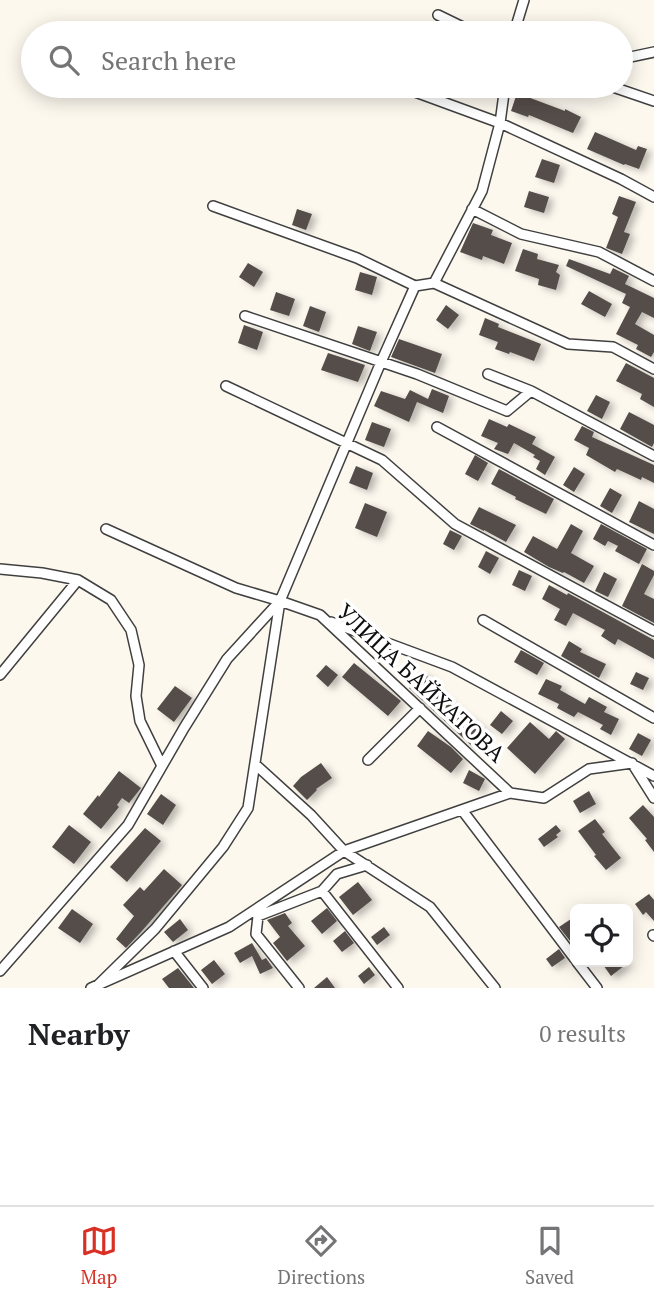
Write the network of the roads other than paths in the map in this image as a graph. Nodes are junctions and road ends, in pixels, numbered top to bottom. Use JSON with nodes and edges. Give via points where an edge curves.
{"nodes":[{"id":1,"x":524,"y":0,"type":"edge"},
{"id":2,"x":438,"y":15,"type":"dead end"},
{"id":3,"x":450,"y":21,"type":"edge"},
{"id":4,"x":518,"y":21,"type":"edge"},
{"id":5,"x":654,"y":52,"type":"edge"},
{"id":6,"x":633,"y":57,"type":"edge"},
{"id":7,"x":633,"y":94,"type":"edge"},
{"id":8,"x":432,"y":98,"type":"edge"},
{"id":9,"x":503,"y":98,"type":"edge"},
{"id":10,"x":654,"y":101,"type":"edge"},
{"id":11,"x":500,"y":123,"type":"junction"},
{"id":12,"x":654,"y":197,"type":"edge"},
{"id":13,"x":213,"y":206,"type":"dead end"},
{"id":14,"x":472,"y":209,"type":"junction"},
{"id":15,"x":654,"y":281,"type":"edge"},
{"id":16,"x":435,"y":283,"type":"junction"},
{"id":17,"x":415,"y":286,"type":"junction"},
{"id":18,"x":245,"y":316,"type":"dead end"},
{"id":19,"x":381,"y":362,"type":"junction"},
{"id":20,"x":654,"y":369,"type":"edge"},
{"id":21,"x":488,"y":374,"type":"dead end"},
{"id":22,"x":226,"y":387,"type":"dead end"},
{"id":23,"x":531,"y":391,"type":"junction"},
{"id":24,"x":437,"y":427,"type":"dead end"},
{"id":25,"x":347,"y":443,"type":"junction"},
{"id":26,"x":654,"y":456,"type":"edge"},
{"id":27,"x":106,"y":529,"type":"dead end"},
{"id":28,"x":654,"y":545,"type":"edge"},
{"id":29,"x":0,"y":569,"type":"edge"},
{"id":30,"x":78,"y":580,"type":"junction"},
{"id":31,"x":280,"y":601,"type":"junction"},
{"id":32,"x":483,"y":620,"type":"dead end"},
{"id":33,"x":326,"y":621,"type":"junction"},
{"id":34,"x":654,"y":631,"type":"edge"},
{"id":35,"x":0,"y":675,"type":"edge"},
{"id":36,"x":420,"y":708,"type":"junction"},
{"id":37,"x":654,"y":718,"type":"edge"},
{"id":38,"x":368,"y":760,"type":"dead end"},
{"id":39,"x":632,"y":763,"type":"junction"},
{"id":40,"x":256,"y":765,"type":"junction"},
{"id":41,"x":162,"y":766,"type":"junction"},
{"id":42,"x":654,"y":776,"type":"edge"},
{"id":43,"x":510,"y":793,"type":"junction"},
{"id":44,"x":654,"y":798,"type":"edge"},
{"id":45,"x":462,"y":810,"type":"junction"},
{"id":46,"x":344,"y":851,"type":"junction"},
{"id":47,"x":367,"y":865,"type":"junction"},
{"id":48,"x":324,"y":895,"type":"junction"},
{"id":49,"x":258,"y":916,"type":"junction"},
{"id":50,"x":229,"y":927,"type":"junction"},
{"id":51,"x":174,"y":951,"type":"junction"},
{"id":52,"x":570,"y":953,"type":"edge"},
{"id":53,"x":581,"y":967,"type":"edge"},
{"id":54,"x":0,"y":971,"type":"edge"},
{"id":55,"x":95,"y":987,"type":"edge"},
{"id":56,"x":203,"y":988,"type":"edge"},
{"id":57,"x":299,"y":988,"type":"edge"},
{"id":58,"x":398,"y":988,"type":"edge"},
{"id":59,"x":495,"y":988,"type":"edge"},
{"id":60,"x":597,"y":988,"type":"edge"}],
"edges":[{"from":1,"to":4,"type":"street"},
{"from":2,"to":3,"type":"street"},
{"from":5,"to":6,"type":"street"},
{"from":7,"to":10,"type":"street"},
{"from":8,"to":11,"type":"street"},
{"from":9,"to":11,"type":"street"},
{"from":11,"to":12,"type":"street"},
{"from":11,"to":14,"type":"street","via":[[482,191]]},
{"from":13,"to":17,"type":"street","via":[[356,258]]},
{"from":14,"to":15,"type":"street","via":[[521,234],[599,251]]},
{"from":14,"to":16,"type":"street"},
{"from":16,"to":17,"type":"street"},
{"from":16,"to":20,"type":"street","via":[[568,344],[613,346]]},
{"from":17,"to":19,"type":"street"},
{"from":18,"to":19,"type":"street"},
{"from":19,"to":23,"type":"street","via":[[507,411]]},
{"from":19,"to":25,"type":"street"},
{"from":21,"to":23,"type":"street"},
{"from":22,"to":25,"type":"street"},
{"from":23,"to":26,"type":"street"},
{"from":24,"to":28,"type":"street"},
{"from":25,"to":31,"type":"street"},
{"from":25,"to":34,"type":"street","via":[[382,460],[455,524]]},
{"from":27,"to":31,"type":"street","name":"УЛИЦА БАЙХАТОВА","via":[[236,588]]},
{"from":29,"to":30,"type":"street"},
{"from":30,"to":35,"type":"street"},
{"from":30,"to":41,"type":"street","via":[[111,600],[131,630],[139,666],[136,696],[140,721]]},
{"from":31,"to":33,"type":"street","name":"УЛИЦА БАЙХАТОВА"},
{"from":31,"to":40,"type":"street"},
{"from":31,"to":41,"type":"street","via":[[227,659]]},
{"from":32,"to":37,"type":"street"},
{"from":33,"to":36,"type":"street","name":"УЛИЦА БАЙХАТОВА"},
{"from":33,"to":39,"type":"street","via":[[452,667]]},
{"from":36,"to":38,"type":"street"},
{"from":36,"to":43,"type":"street","name":"УЛИЦА БАЙХАТОВА"},
{"from":39,"to":42,"type":"street"},
{"from":39,"to":43,"type":"street","name":"УЛИЦА БАЙХАТОВА","via":[[589,769],[544,798]]},
{"from":39,"to":44,"type":"street"},
{"from":40,"to":46,"type":"street"},
{"from":40,"to":55,"type":"street","via":[[248,808],[223,847],[155,929]]},
{"from":41,"to":54,"type":"street","via":[[128,825]]},
{"from":43,"to":45,"type":"street"},
{"from":45,"to":46,"type":"street"},
{"from":45,"to":52,"type":"street"},
{"from":46,"to":47,"type":"street"},
{"from":46,"to":50,"type":"street"},
{"from":47,"to":48,"type":"street","via":[[337,874]]},
{"from":47,"to":59,"type":"street","via":[[430,907]]},
{"from":48,"to":49,"type":"street"},
{"from":48,"to":58,"type":"street"},
{"from":49,"to":50,"type":"street"},
{"from":49,"to":57,"type":"street","via":[[256,934]]},
{"from":50,"to":51,"type":"street"},
{"from":51,"to":55,"type":"street"},
{"from":51,"to":56,"type":"street"},
{"from":53,"to":60,"type":"street"}]}
